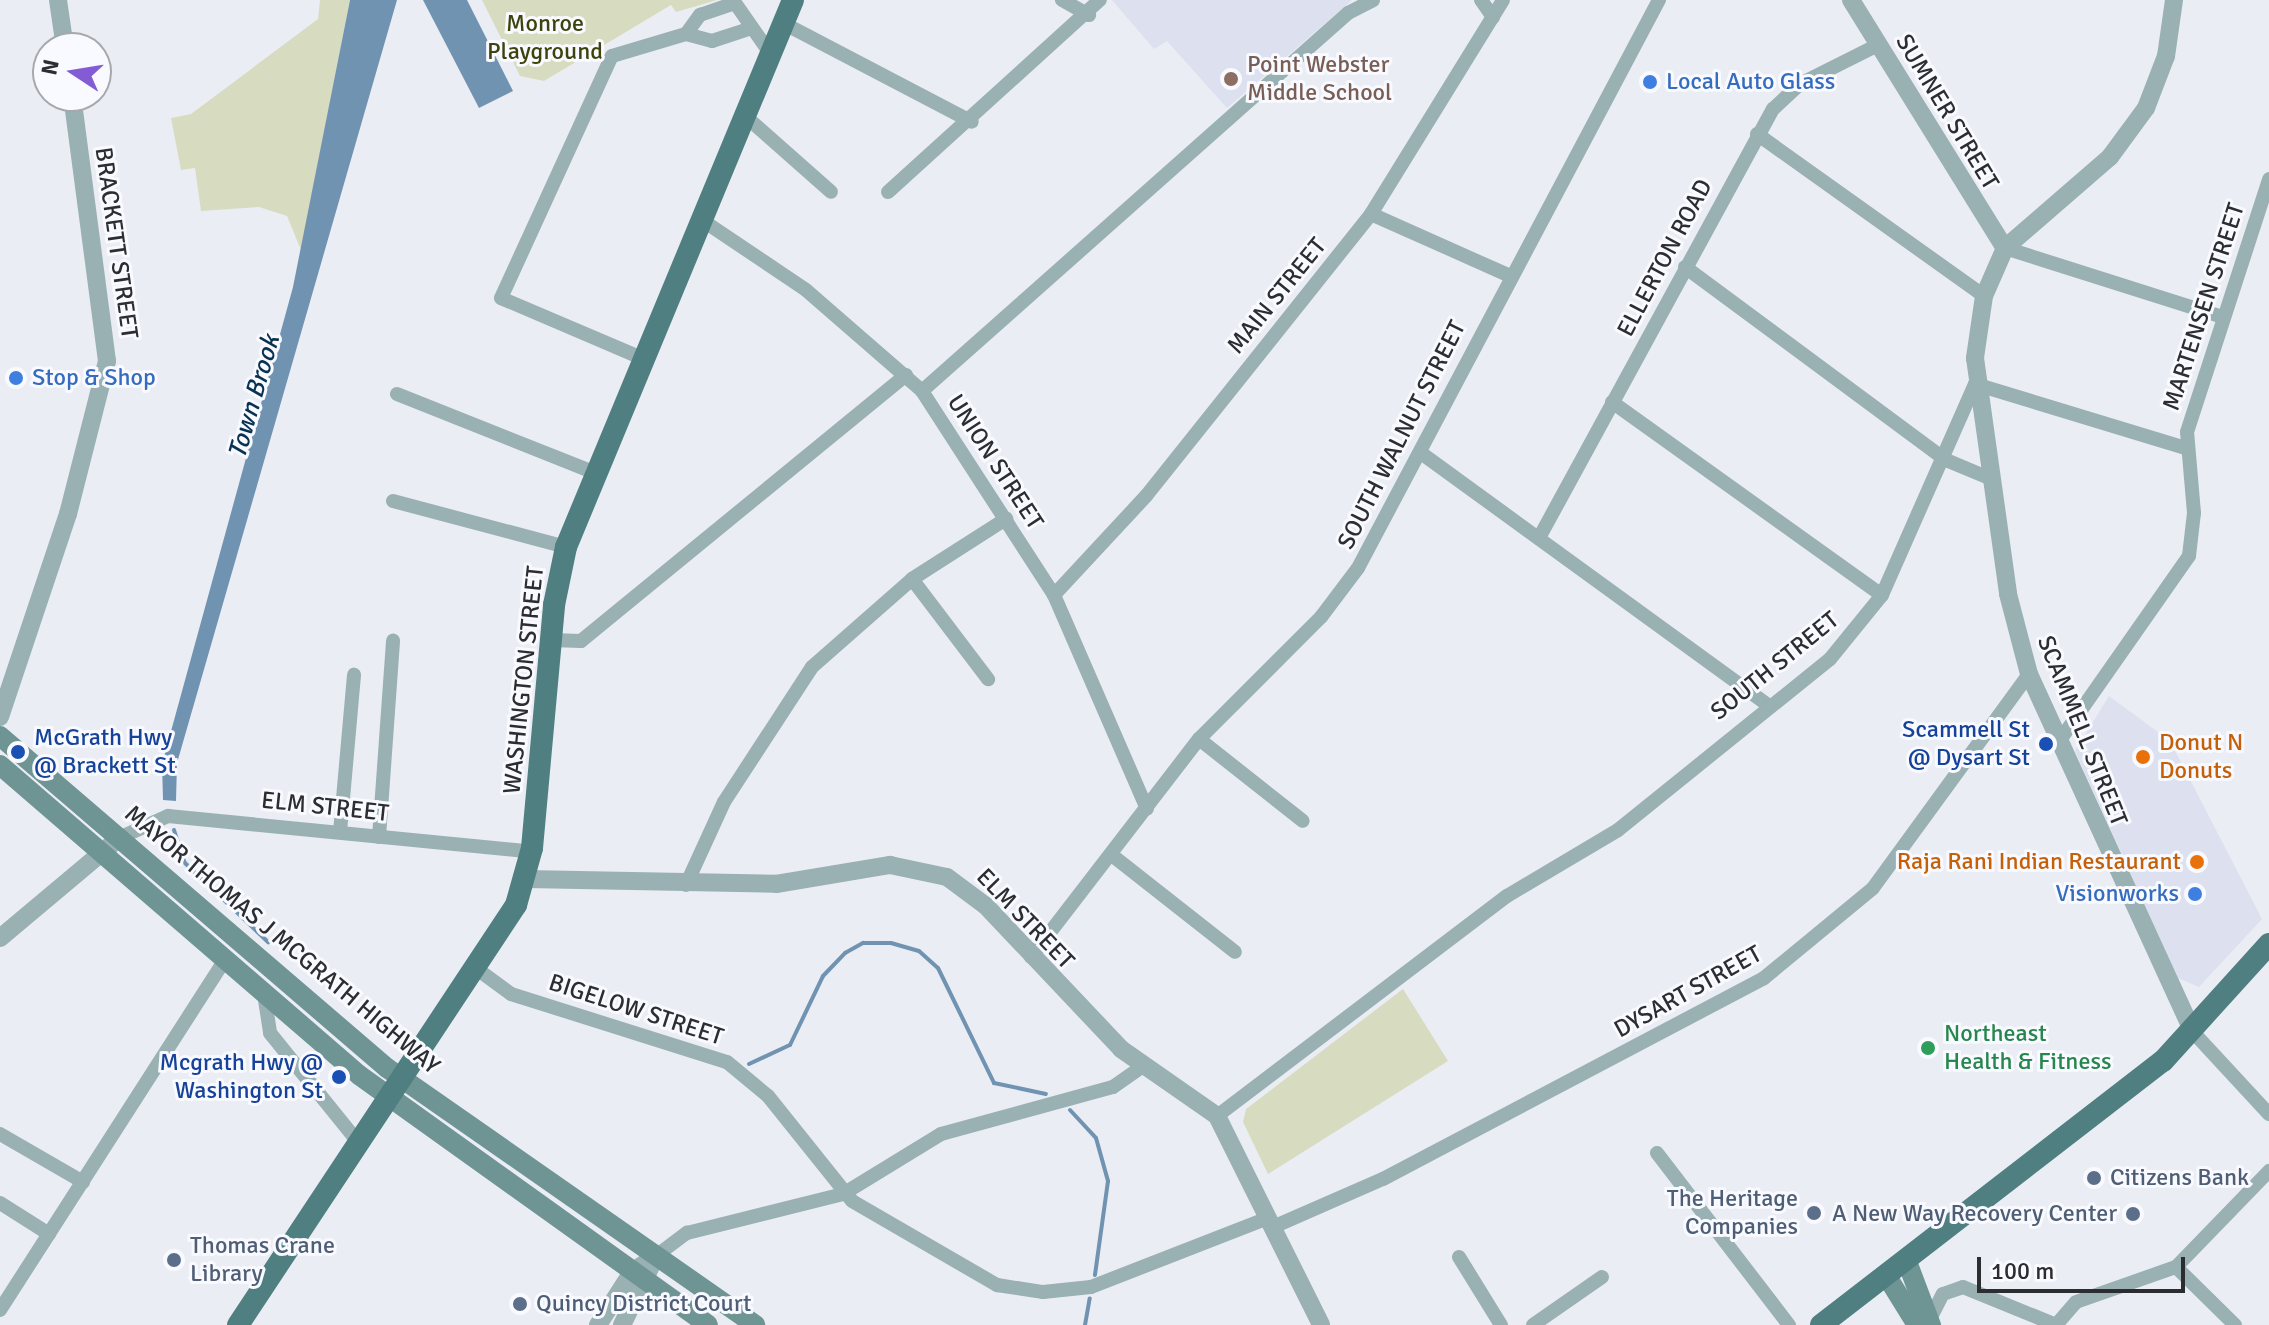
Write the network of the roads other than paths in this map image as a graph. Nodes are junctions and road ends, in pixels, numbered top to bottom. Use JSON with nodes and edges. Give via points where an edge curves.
{"nodes":[{"id":1,"x":58,"y":0,"type":"edge"},
{"id":2,"x":793,"y":0,"type":"edge"},
{"id":3,"x":1062,"y":0,"type":"edge"},
{"id":4,"x":1100,"y":0,"type":"edge"},
{"id":5,"x":1373,"y":0,"type":"edge"},
{"id":6,"x":1481,"y":0,"type":"edge"},
{"id":7,"x":1503,"y":0,"type":"edge"},
{"id":8,"x":1659,"y":0,"type":"edge"},
{"id":9,"x":1851,"y":0,"type":"edge"},
{"id":10,"x":2174,"y":0,"type":"edge"},
{"id":11,"x":734,"y":1,"type":"edge"},
{"id":12,"x":1089,"y":15,"type":"junction"},
{"id":13,"x":1493,"y":17,"type":"junction"},
{"id":14,"x":783,"y":23,"type":"junction"},
{"id":15,"x":749,"y":29,"type":"junction"},
{"id":16,"x":63,"y":32,"type":"edge"},
{"id":17,"x":686,"y":34,"type":"junction"},
{"id":18,"x":1878,"y":45,"type":"junction"},
{"id":19,"x":770,"y":53,"type":"junction"},
{"id":20,"x":74,"y":112,"type":"edge"},
{"id":21,"x":744,"y":115,"type":"junction"},
{"id":22,"x":972,"y":122,"type":"junction"},
{"id":23,"x":1757,"y":134,"type":"junction"},
{"id":24,"x":2269,"y":179,"type":"edge"},
{"id":25,"x":831,"y":192,"type":"dead end"},
{"id":26,"x":888,"y":192,"type":"dead end"},
{"id":27,"x":1371,"y":214,"type":"junction"},
{"id":28,"x":702,"y":220,"type":"junction"},
{"id":29,"x":2005,"y":248,"type":"junction"},
{"id":30,"x":1685,"y":267,"type":"junction"},
{"id":31,"x":1508,"y":275,"type":"junction"},
{"id":32,"x":1984,"y":296,"type":"junction"},
{"id":33,"x":2222,"y":317,"type":"junction"},
{"id":34,"x":644,"y":359,"type":"junction"},
{"id":35,"x":906,"y":375,"type":"junction"},
{"id":36,"x":1975,"y":384,"type":"junction"},
{"id":37,"x":922,"y":391,"type":"junction"},
{"id":38,"x":397,"y":394,"type":"dead end"},
{"id":39,"x":1612,"y":402,"type":"junction"},
{"id":40,"x":2186,"y":448,"type":"junction"},
{"id":41,"x":1421,"y":453,"type":"junction"},
{"id":42,"x":1946,"y":460,"type":"junction"},
{"id":43,"x":596,"y":473,"type":"junction"},
{"id":44,"x":1989,"y":478,"type":"junction"},
{"id":45,"x":393,"y":501,"type":"dead end"},
{"id":46,"x":1006,"y":519,"type":"junction"},
{"id":47,"x":1539,"y":538,"type":"junction"},
{"id":48,"x":566,"y":547,"type":"junction"},
{"id":49,"x":912,"y":579,"type":"junction"},
{"id":50,"x":1054,"y":595,"type":"junction"},
{"id":51,"x":1882,"y":595,"type":"junction"},
{"id":52,"x":393,"y":640,"type":"dead end"},
{"id":53,"x":551,"y":640,"type":"junction"},
{"id":54,"x":2029,"y":674,"type":"junction"},
{"id":55,"x":354,"y":675,"type":"dead end"},
{"id":56,"x":988,"y":679,"type":"dead end"},
{"id":57,"x":1768,"y":705,"type":"junction"},
{"id":58,"x":0,"y":717,"type":"edge"},
{"id":59,"x":0,"y":736,"type":"edge"},
{"id":60,"x":1199,"y":739,"type":"junction"},
{"id":61,"x":2058,"y":743,"type":"junction"},
{"id":62,"x":0,"y":765,"type":"edge"},
{"id":63,"x":1147,"y":809,"type":"junction"},
{"id":64,"x":1303,"y":821,"type":"dead end"},
{"id":65,"x":340,"y":832,"type":"junction"},
{"id":66,"x":379,"y":837,"type":"junction"},
{"id":67,"x":119,"y":838,"type":"junction"},
{"id":68,"x":101,"y":851,"type":"junction"},
{"id":69,"x":532,"y":852,"type":"junction"},
{"id":70,"x":1113,"y":856,"type":"junction"},
{"id":71,"x":526,"y":879,"type":"junction"},
{"id":72,"x":686,"y":885,"type":"junction"},
{"id":73,"x":0,"y":938,"type":"edge"},
{"id":74,"x":2269,"y":944,"type":"edge"},
{"id":75,"x":1235,"y":952,"type":"dead end"},
{"id":76,"x":1031,"y":957,"type":"junction"},
{"id":77,"x":225,"y":960,"type":"junction"},
{"id":78,"x":477,"y":969,"type":"junction"},
{"id":79,"x":264,"y":994,"type":"junction"},
{"id":80,"x":2193,"y":1032,"type":"junction"},
{"id":81,"x":1143,"y":1066,"type":"junction"},
{"id":82,"x":395,"y":1088,"type":"junction"},
{"id":83,"x":2269,"y":1114,"type":"edge"},
{"id":84,"x":1217,"y":1116,"type":"junction"},
{"id":85,"x":0,"y":1134,"type":"edge"},
{"id":86,"x":358,"y":1142,"type":"junction"},
{"id":87,"x":1657,"y":1153,"type":"dead end"},
{"id":88,"x":2269,"y":1171,"type":"edge"},
{"id":89,"x":83,"y":1182,"type":"junction"},
{"id":90,"x":843,"y":1194,"type":"junction"},
{"id":91,"x":0,"y":1203,"type":"edge"},
{"id":92,"x":1270,"y":1222,"type":"junction"},
{"id":93,"x":49,"y":1234,"type":"junction"},
{"id":94,"x":656,"y":1256,"type":"junction"},
{"id":95,"x":1459,"y":1257,"type":"dead end"},
{"id":96,"x":1906,"y":1259,"type":"junction"},
{"id":97,"x":2176,"y":1267,"type":"junction"},
{"id":98,"x":1886,"y":1275,"type":"junction"},
{"id":99,"x":640,"y":1277,"type":"junction"},
{"id":100,"x":1602,"y":1277,"type":"dead end"},
{"id":101,"x":2,"y":1303,"type":"edge"},
{"id":102,"x":1926,"y":1323,"type":"edge"},
{"id":103,"x":238,"y":1325,"type":"edge"},
{"id":104,"x":598,"y":1325,"type":"edge"},
{"id":105,"x":622,"y":1325,"type":"edge"},
{"id":106,"x":708,"y":1325,"type":"edge"},
{"id":107,"x":755,"y":1325,"type":"edge"},
{"id":108,"x":1321,"y":1325,"type":"edge"},
{"id":109,"x":1501,"y":1325,"type":"edge"},
{"id":110,"x":1534,"y":1325,"type":"edge"},
{"id":111,"x":1789,"y":1325,"type":"edge"},
{"id":112,"x":1821,"y":1325,"type":"edge"},
{"id":113,"x":2056,"y":1325,"type":"edge"},
{"id":114,"x":2235,"y":1325,"type":"edge"}],
"edges":[{"from":1,"to":16,"type":"street"},
{"from":2,"to":14,"type":"main road","name":"WASHINGTON STREET"},
{"from":3,"to":12,"type":"street"},
{"from":4,"to":12,"type":"street"},
{"from":5,"to":37,"type":"street","via":[[1348,13]]},
{"from":6,"to":13,"type":"street"},
{"from":7,"to":13,"type":"street","name":"MAIN STREET"},
{"from":8,"to":31,"type":"street","name":"SOUTH WALNUT STREET"},
{"from":9,"to":18,"type":"street","name":"SUMNER STREET"},
{"from":10,"to":29,"type":"street","name":"SOUTH STREET","via":[[2158,84],[2129,135]]},
{"from":11,"to":15,"type":"street"},
{"from":11,"to":17,"type":"street","via":[[700,15]]},
{"from":12,"to":22,"type":"street"},
{"from":13,"to":27,"type":"street","name":"MAIN STREET"},
{"from":14,"to":19,"type":"main road","name":"WASHINGTON STREET"},
{"from":14,"to":22,"type":"street"},
{"from":15,"to":17,"type":"street","via":[[712,41]]},
{"from":15,"to":19,"type":"street"},
{"from":17,"to":34,"type":"street","via":[[612,56],[501,298]]},
{"from":18,"to":23,"type":"street","name":"ELLERTON ROAD","via":[[1785,94]]},
{"from":18,"to":29,"type":"street","name":"SUMNER STREET"},
{"from":19,"to":21,"type":"main road","name":"WASHINGTON STREET"},
{"from":20,"to":58,"type":"street","name":"BRACKETT STREET","via":[[107,361],[68,514]]},
{"from":21,"to":25,"type":"street"},
{"from":21,"to":28,"type":"main road","name":"WASHINGTON STREET"},
{"from":22,"to":26,"type":"street"},
{"from":23,"to":30,"type":"street","name":"ELLERTON ROAD"},
{"from":23,"to":32,"type":"street"},
{"from":24,"to":33,"type":"street","name":"MARTENSEN STREET"},
{"from":27,"to":31,"type":"street"},
{"from":27,"to":50,"type":"street","name":"MAIN STREET","via":[[1146,496]]},
{"from":28,"to":34,"type":"main road","name":"WASHINGTON STREET"},
{"from":28,"to":35,"type":"street","name":"UNION STREET","via":[[806,290]]},
{"from":29,"to":32,"type":"street","name":"SOUTH STREET"},
{"from":29,"to":33,"type":"street"},
{"from":30,"to":39,"type":"street","name":"ELLERTON ROAD"},
{"from":30,"to":42,"type":"street"},
{"from":31,"to":41,"type":"street","name":"SOUTH WALNUT STREET"},
{"from":32,"to":36,"type":"street","name":"SOUTH STREET"},
{"from":33,"to":40,"type":"street","name":"MARTENSEN STREET"},
{"from":34,"to":43,"type":"main road","name":"WASHINGTON STREET"},
{"from":35,"to":37,"type":"street","name":"UNION STREET"},
{"from":35,"to":53,"type":"street","via":[[581,641]]},
{"from":36,"to":40,"type":"street"},
{"from":36,"to":42,"type":"street","name":"SOUTH STREET"},
{"from":36,"to":44,"type":"street","name":"SCAMMELL STREET"},
{"from":37,"to":46,"type":"street","name":"UNION STREET"},
{"from":38,"to":43,"type":"street"},
{"from":39,"to":47,"type":"street","name":"ELLERTON ROAD"},
{"from":39,"to":51,"type":"street"},
{"from":40,"to":61,"type":"street","name":"MARTENSEN STREET","via":[[2194,513],[2189,556]]},
{"from":41,"to":47,"type":"street"},
{"from":41,"to":60,"type":"street","name":"SOUTH WALNUT STREET","via":[[1341,593]]},
{"from":42,"to":44,"type":"street"},
{"from":42,"to":51,"type":"street","name":"SOUTH STREET"},
{"from":43,"to":48,"type":"main road","name":"WASHINGTON STREET"},
{"from":44,"to":54,"type":"street","name":"SCAMMELL STREET"},
{"from":45,"to":48,"type":"street"},
{"from":46,"to":49,"type":"street"},
{"from":46,"to":50,"type":"street","name":"UNION STREET"},
{"from":47,"to":57,"type":"street"},
{"from":48,"to":53,"type":"main road","name":"WASHINGTON STREET"},
{"from":49,"to":56,"type":"street"},
{"from":49,"to":72,"type":"street","via":[[812,667],[724,802]]},
{"from":50,"to":63,"type":"street","name":"UNION STREET"},
{"from":51,"to":57,"type":"street","name":"SOUTH STREET","via":[[1830,659]]},
{"from":52,"to":66,"type":"street"},
{"from":53,"to":69,"type":"main road","name":"WASHINGTON STREET"},
{"from":54,"to":61,"type":"street","name":"SCAMMELL STREET"},
{"from":54,"to":92,"type":"street","name":"DYSART STREET","via":[[1873,888],[1764,978],[1383,1179]]},
{"from":55,"to":65,"type":"street"},
{"from":57,"to":84,"type":"street","name":"SOUTH STREET","via":[[1618,830],[1507,896]]},
{"from":59,"to":67,"type":"main road","name":"MAYOR THOMAS J MCGRATH HIGHWAY"},
{"from":60,"to":63,"type":"street","name":"SOUTH WALNUT STREET"},
{"from":60,"to":64,"type":"street"},
{"from":61,"to":80,"type":"street","name":"SCAMMELL STREET"},
{"from":62,"to":68,"type":"main road","name":"MAYOR THOMAS J MCGRATH HIGHWAY"},
{"from":63,"to":70,"type":"street","name":"SOUTH WALNUT STREET"},
{"from":65,"to":66,"type":"street","name":"ELM STREET"},
{"from":65,"to":67,"type":"street","name":"ELM STREET","via":[[168,816]]},
{"from":66,"to":69,"type":"street","name":"ELM STREET"},
{"from":67,"to":68,"type":"street"},
{"from":67,"to":82,"type":"main road","name":"MAYOR THOMAS J MCGRATH HIGHWAY"},
{"from":68,"to":73,"type":"street"},
{"from":68,"to":77,"type":"main road","name":"MAYOR THOMAS J MCGRATH HIGHWAY"},
{"from":69,"to":71,"type":"main road","name":"WASHINGTON STREET"},
{"from":70,"to":75,"type":"street"},
{"from":70,"to":76,"type":"street","name":"SOUTH WALNUT STREET"},
{"from":71,"to":72,"type":"street","name":"ELM STREET"},
{"from":71,"to":78,"type":"main road","name":"WASHINGTON STREET"},
{"from":72,"to":76,"type":"street","name":"ELM STREET","via":[[798,882],[890,865],[930,870],[967,889]]},
{"from":74,"to":80,"type":"main road"},
{"from":76,"to":81,"type":"street","name":"ELM STREET"},
{"from":77,"to":79,"type":"main road","name":"MAYOR THOMAS J MCGRATH HIGHWAY"},
{"from":77,"to":89,"type":"street"},
{"from":78,"to":82,"type":"main road","name":"WASHINGTON STREET"},
{"from":78,"to":90,"type":"street","name":"BIGELOW STREET","via":[[511,994],[727,1062],[768,1096]]},
{"from":79,"to":82,"type":"main road","name":"MAYOR THOMAS J MCGRATH HIGHWAY"},
{"from":79,"to":86,"type":"street","via":[[264,1020]]},
{"from":80,"to":83,"type":"street"},
{"from":80,"to":96,"type":"main road"},
{"from":81,"to":84,"type":"street","name":"ELM STREET"},
{"from":81,"to":90,"type":"street","via":[[1113,1087],[941,1134]]},
{"from":82,"to":86,"type":"main road","name":"WASHINGTON STREET"},
{"from":82,"to":94,"type":"main road","name":"MAYOR THOMAS J MCGRATH HIGHWAY"},
{"from":82,"to":99,"type":"main road","name":"MAYOR THOMAS J MCGRATH HIGHWAY"},
{"from":84,"to":92,"type":"street","name":"ELM STREET"},
{"from":85,"to":89,"type":"street"},
{"from":86,"to":103,"type":"main road","name":"WASHINGTON STREET"},
{"from":87,"to":111,"type":"street"},
{"from":88,"to":97,"type":"street"},
{"from":89,"to":93,"type":"street"},
{"from":90,"to":92,"type":"street","name":"BIGELOW STREET","via":[[974,1276],[1031,1291],[1102,1283]]},
{"from":90,"to":94,"type":"street","via":[[687,1233]]},
{"from":91,"to":93,"type":"street"},
{"from":92,"to":108,"type":"street","name":"ELM STREET"},
{"from":93,"to":101,"type":"street"},
{"from":94,"to":99,"type":"street"},
{"from":94,"to":107,"type":"main road","name":"MAYOR THOMAS J MCGRATH HIGHWAY"},
{"from":95,"to":109,"type":"street"},
{"from":96,"to":98,"type":"main road"},
{"from":96,"to":102,"type":"main road"},
{"from":97,"to":113,"type":"street","via":[[2076,1302]]},
{"from":97,"to":114,"type":"street"},
{"from":98,"to":102,"type":"main road"},
{"from":98,"to":112,"type":"main road"},
{"from":99,"to":104,"type":"street"},
{"from":99,"to":105,"type":"street"},
{"from":99,"to":106,"type":"main road","name":"MAYOR THOMAS J MCGRATH HIGHWAY"},
{"from":100,"to":110,"type":"street"},
{"from":102,"to":113,"type":"street","via":[[1943,1294],[1963,1287]]}]}
